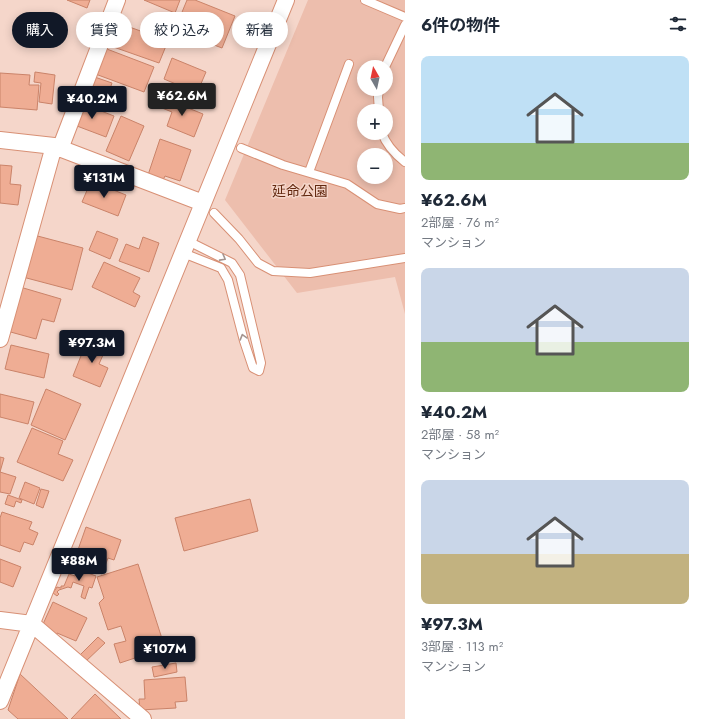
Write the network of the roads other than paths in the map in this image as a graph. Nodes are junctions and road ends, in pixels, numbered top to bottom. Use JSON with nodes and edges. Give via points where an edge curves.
{"nodes":[{"id":1,"x":117,"y":0,"type":"edge"},
{"id":2,"x":286,"y":0,"type":"edge"},
{"id":3,"x":365,"y":0,"type":"edge"},
{"id":4,"x":405,"y":17,"type":"edge"},
{"id":5,"x":405,"y":25,"type":"edge"},
{"id":6,"x":388,"y":60,"type":"edge"},
{"id":7,"x":350,"y":64,"type":"dead end"},
{"id":8,"x":0,"y":140,"type":"edge"},
{"id":9,"x":385,"y":140,"type":"edge"},
{"id":10,"x":57,"y":147,"type":"junction"},
{"id":11,"x":241,"y":148,"type":"dead end"},
{"id":12,"x":405,"y":162,"type":"edge"},
{"id":13,"x":309,"y":172,"type":"junction"},
{"id":14,"x":209,"y":208,"type":"junction"},
{"id":15,"x":405,"y":208,"type":"edge"},
{"id":16,"x":185,"y":247,"type":"junction"},
{"id":17,"x":405,"y":258,"type":"edge"},
{"id":18,"x":0,"y":339,"type":"edge"},
{"id":19,"x":0,"y":620,"type":"edge"},
{"id":20,"x":32,"y":624,"type":"junction"},
{"id":21,"x":0,"y":701,"type":"edge"},
{"id":22,"x":143,"y":719,"type":"edge"}],
"edges":[{"from":1,"to":10,"type":"street"},
{"from":2,"to":14,"type":"street"},
{"from":3,"to":4,"type":"lane"},
{"from":5,"to":6,"type":"lane"},
{"from":7,"to":13,"type":"lane"},
{"from":8,"to":10,"type":"street"},
{"from":9,"to":12,"type":"lane"},
{"from":10,"to":14,"type":"street"},
{"from":10,"to":18,"type":"street"},
{"from":11,"to":13,"type":"lane","via":[[283,165]]},
{"from":13,"to":15,"type":"lane","via":[[347,184],[378,204]]},
{"from":14,"to":16,"type":"street"},
{"from":14,"to":17,"type":"lane","via":[[239,239],[258,264],[274,271],[310,273]]},
{"from":16,"to":16,"type":"lane","one_way":true,"via":[[232,263],[240,275],[260,363],[259,371],[253,368],[228,280],[222,268]]},
{"from":16,"to":20,"type":"street"},
{"from":19,"to":20,"type":"street"},
{"from":20,"to":21,"type":"street"},
{"from":20,"to":22,"type":"street"}]}
